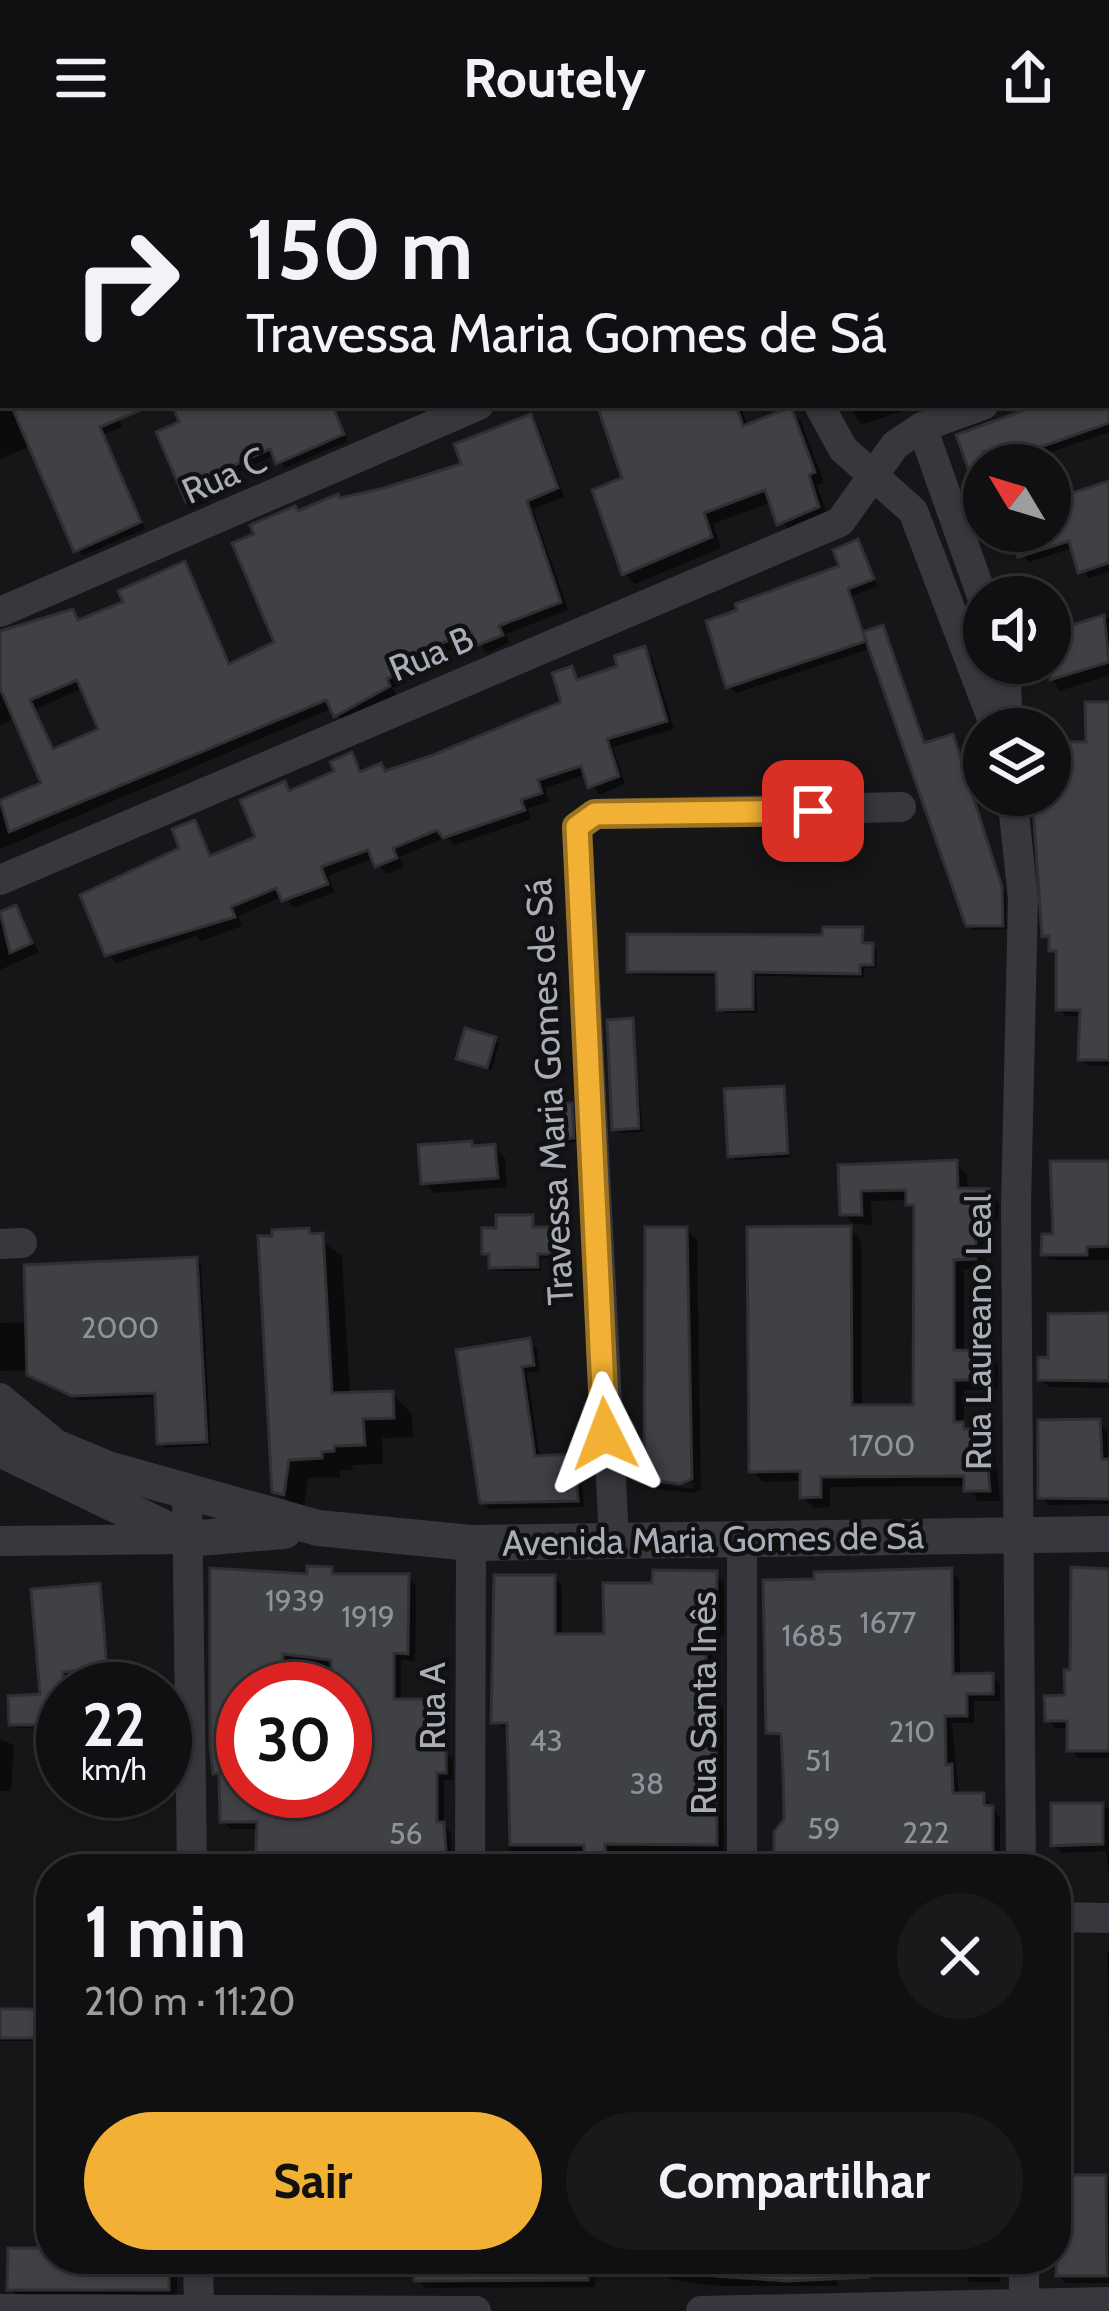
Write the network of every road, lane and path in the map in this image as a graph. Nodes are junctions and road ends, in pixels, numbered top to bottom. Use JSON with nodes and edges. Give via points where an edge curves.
{"nodes":[{"id":1,"x":471,"y":408,"type":"edge"},
{"id":2,"x":821,"y":408,"type":"edge"},
{"id":3,"x":975,"y":408,"type":"edge"},
{"id":4,"x":922,"y":427,"type":"junction"},
{"id":5,"x":875,"y":476,"type":"junction"},
{"id":6,"x":975,"y":576,"type":"edge"},
{"id":7,"x":0,"y":612,"type":"edge"},
{"id":8,"x":988,"y":708,"type":"edge"},
{"id":9,"x":901,"y":807,"type":"dead end"},
{"id":10,"x":1014,"y":816,"type":"edge"},
{"id":11,"x":0,"y":880,"type":"edge"},
{"id":12,"x":0,"y":1398,"type":"edge"},
{"id":13,"x":0,"y":1424,"type":"edge"},
{"id":14,"x":0,"y":1448,"type":"edge"},
{"id":15,"x":68,"y":1454,"type":"junction"},
{"id":16,"x":187,"y":1493,"type":"junction"},
{"id":17,"x":317,"y":1528,"type":"junction"},
{"id":18,"x":1018,"y":1534,"type":"junction"},
{"id":19,"x":1109,"y":1534,"type":"edge"},
{"id":20,"x":614,"y":1538,"type":"junction"},
{"id":21,"x":742,"y":1538,"type":"junction"},
{"id":22,"x":187,"y":1539,"type":"junction"},
{"id":23,"x":0,"y":1540,"type":"edge"},
{"id":24,"x":471,"y":1543,"type":"junction"},
{"id":25,"x":192,"y":1854,"type":"edge"},
{"id":26,"x":470,"y":1854,"type":"edge"},
{"id":27,"x":742,"y":1854,"type":"edge"},
{"id":28,"x":1021,"y":1854,"type":"edge"},
{"id":29,"x":1071,"y":1917,"type":"edge"},
{"id":30,"x":1109,"y":1918,"type":"edge"},
{"id":31,"x":198,"y":2274,"type":"edge"},
{"id":32,"x":1024,"y":2274,"type":"edge"},
{"id":33,"x":1109,"y":2302,"type":"edge"},
{"id":34,"x":1024,"y":2306,"type":"edge"},
{"id":35,"x":199,"y":2308,"type":"edge"},
{"id":36,"x":0,"y":2309,"type":"edge"},
{"id":37,"x":476,"y":2311,"type":"edge"},
{"id":38,"x":701,"y":2311,"type":"edge"}],
"edges":[{"from":1,"to":7,"type":"street","name":"Rua C"},
{"from":2,"to":5,"type":"street","via":[[843,449]]},
{"from":3,"to":4,"type":"street"},
{"from":4,"to":5,"type":"street","name":"Rua B","via":[[895,445]]},
{"from":4,"to":6,"type":"street"},
{"from":5,"to":8,"type":"street","via":[[913,511]]},
{"from":5,"to":11,"type":"street","name":"Rua B","via":[[840,522]]},
{"from":9,"to":20,"type":"street","name":"Travessa Maria Gomes de Sá","via":[[595,814],[577,827]]},
{"from":10,"to":18,"type":"street","name":"Rua Laureano Leal","via":[[1023,898]]},
{"from":12,"to":15,"type":"street"},
{"from":13,"to":15,"type":"street","name":"Avenida Maria Gomes de Sá"},
{"from":14,"to":22,"type":"street"},
{"from":15,"to":16,"type":"street","name":"Avenida Maria Gomes de Sá"},
{"from":16,"to":17,"type":"street","name":"Avenida Maria Gomes de Sá"},
{"from":16,"to":22,"type":"street"},
{"from":17,"to":22,"type":"street","name":"Avenida Maria Gomes de Sá"},
{"from":17,"to":24,"type":"street","name":"Avenida Maria Gomes de Sá"},
{"from":18,"to":19,"type":"street","name":"Avenida Maria Gomes de Sá"},
{"from":18,"to":21,"type":"street","name":"Avenida Maria Gomes de Sá"},
{"from":18,"to":28,"type":"street","name":"Rua Laureano Leal"},
{"from":20,"to":21,"type":"street","name":"Avenida Maria Gomes de Sá"},
{"from":20,"to":24,"type":"street","name":"Avenida Maria Gomes de Sá"},
{"from":21,"to":27,"type":"street","name":"Rua Santa Inês"},
{"from":22,"to":23,"type":"street","name":"Avenida Maria Gomes de Sá"},
{"from":22,"to":25,"type":"street"},
{"from":24,"to":26,"type":"street","name":"Rua A"},
{"from":29,"to":30,"type":"street"},
{"from":31,"to":35,"type":"street"},
{"from":32,"to":34,"type":"street"},
{"from":33,"to":34,"type":"street"},
{"from":34,"to":38,"type":"street"},
{"from":35,"to":36,"type":"street"},
{"from":35,"to":37,"type":"street"}]}
